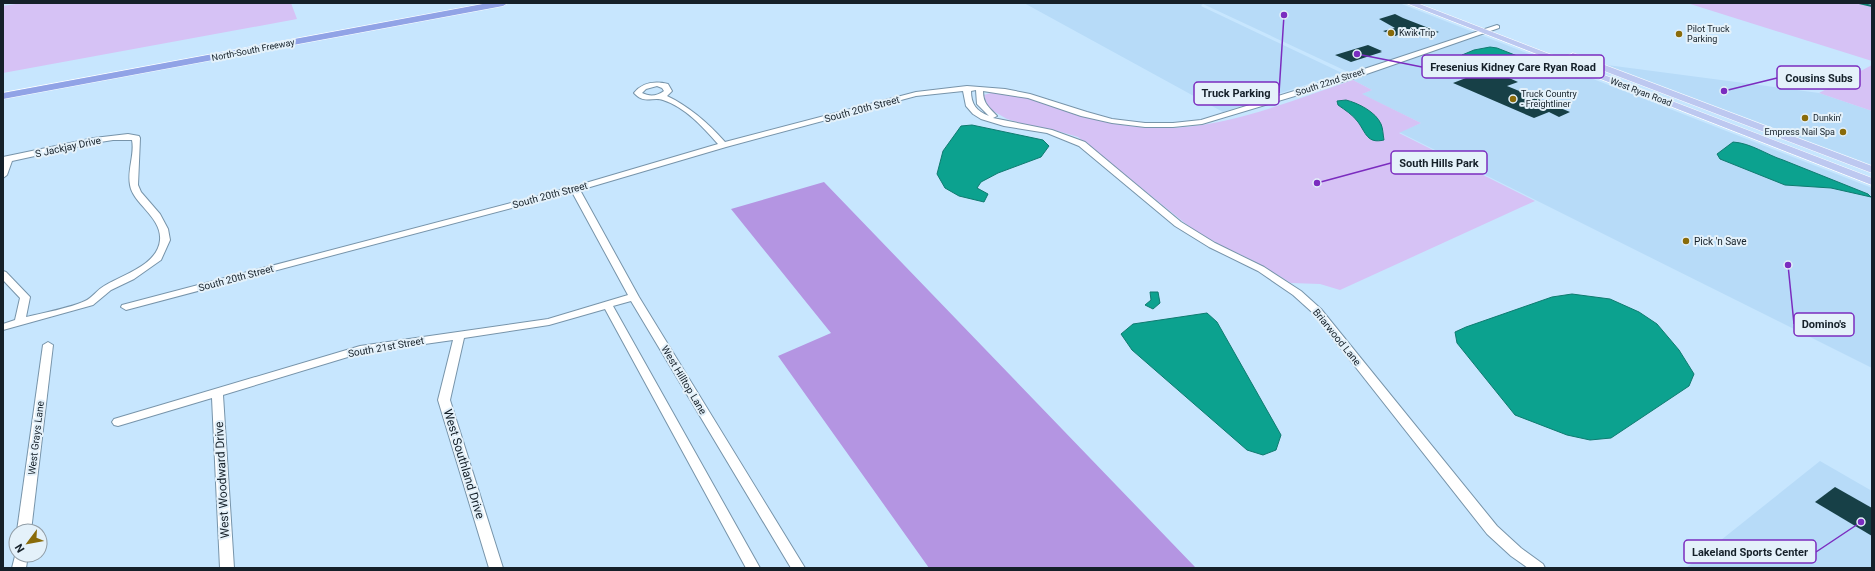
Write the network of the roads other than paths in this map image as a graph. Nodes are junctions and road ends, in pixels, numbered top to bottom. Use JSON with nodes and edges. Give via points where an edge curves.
{"nodes":[{"id":1,"x":460,"y":3,"type":"edge"},
{"id":2,"x":502,"y":3,"type":"edge"},
{"id":3,"x":1410,"y":3,"type":"edge"},
{"id":4,"x":1419,"y":3,"type":"edge"},
{"id":5,"x":1434,"y":3,"type":"edge"},
{"id":6,"x":1497,"y":27,"type":"junction"},
{"id":7,"x":1485,"y":32,"type":"junction"},
{"id":8,"x":1645,"y":84,"type":"junction"},
{"id":9,"x":1626,"y":86,"type":"junction"},
{"id":10,"x":3,"y":87,"type":"edge"},
{"id":11,"x":973,"y":88,"type":"junction"},
{"id":12,"x":3,"y":96,"type":"edge"},
{"id":13,"x":660,"y":96,"type":"dead end"},
{"id":14,"x":1743,"y":121,"type":"junction"},
{"id":15,"x":1007,"y":123,"type":"junction"},
{"id":16,"x":1731,"y":127,"type":"junction"},
{"id":17,"x":723,"y":145,"type":"junction"},
{"id":18,"x":5,"y":160,"type":"edge"},
{"id":19,"x":1872,"y":170,"type":"edge"},
{"id":20,"x":3,"y":175,"type":"edge"},
{"id":21,"x":1872,"y":175,"type":"edge"},
{"id":22,"x":1872,"y":181,"type":"edge"},
{"id":23,"x":575,"y":189,"type":"junction"},
{"id":24,"x":3,"y":274,"type":"edge"},
{"id":25,"x":634,"y":297,"type":"junction"},
{"id":26,"x":608,"y":306,"type":"junction"},
{"id":27,"x":126,"y":307,"type":"dead end"},
{"id":28,"x":20,"y":322,"type":"junction"},
{"id":29,"x":3,"y":327,"type":"edge"},
{"id":30,"x":459,"y":335,"type":"junction"},
{"id":31,"x":48,"y":345,"type":"dead end"},
{"id":32,"x":217,"y":393,"type":"junction"},
{"id":33,"x":118,"y":422,"type":"dead end"},
{"id":34,"x":25,"y":523,"type":"edge"},
{"id":35,"x":227,"y":568,"type":"edge"},
{"id":36,"x":496,"y":568,"type":"edge"},
{"id":37,"x":753,"y":568,"type":"edge"},
{"id":38,"x":798,"y":568,"type":"edge"},
{"id":39,"x":1537,"y":568,"type":"edge"}],
"edges":[{"from":1,"to":10,"type":"highway","name":"North-South Freeway"},
{"from":2,"to":12,"type":"highway","name":"North-South Freeway"},
{"from":3,"to":7,"type":"main road","name":"West Ryan Road"},
{"from":4,"to":6,"type":"main road","via":[[1482,26]]},
{"from":5,"to":6,"type":"main road","name":"West Ryan Road"},
{"from":6,"to":7,"type":"street","name":"South 22nd Street"},
{"from":6,"to":8,"type":"main road","name":"West Ryan Road"},
{"from":7,"to":8,"type":"main road","via":[[1501,34]]},
{"from":7,"to":9,"type":"main road","name":"West Ryan Road"},
{"from":7,"to":11,"type":"street","name":"South 22nd Street","via":[[1202,122],[1146,125],[1112,121],[1030,96]]},
{"from":8,"to":14,"type":"main road","name":"West Ryan Road"},
{"from":9,"to":14,"type":"main road","via":[[1720,119]]},
{"from":9,"to":16,"type":"main road","name":"West Ryan Road"},
{"from":11,"to":15,"type":"street","name":"Briarwood Lane","via":[[982,108]]},
{"from":11,"to":15,"type":"street","name":"Briarwood Lane","via":[[967,98],[971,107],[981,116]]},
{"from":11,"to":17,"type":"street","name":"South 20th Street","via":[[916,94]]},
{"from":13,"to":17,"type":"street","via":[[689,110]]},
{"from":14,"to":19,"type":"main road","name":"West Ryan Road"},
{"from":15,"to":39,"type":"street","name":"Briarwood Lane","via":[[1066,136],[1082,144],[1178,224],[1212,245],[1261,269],[1297,293],[1317,311],[1492,530]]},
{"from":16,"to":21,"type":"main road","via":[[1758,132]]},
{"from":16,"to":22,"type":"main road","name":"West Ryan Road"},
{"from":17,"to":23,"type":"street","name":"South 20th Street"},
{"from":18,"to":20,"type":"street"},
{"from":18,"to":28,"type":"street","name":"S Jackjay Drive","via":[[133,135],[137,143],[134,185],[163,229],[165,240],[158,258],[131,277],[107,288],[89,303]]},
{"from":23,"to":25,"type":"street","name":"West Hilltop Lane"},
{"from":23,"to":27,"type":"street","name":"South 20th Street"},
{"from":24,"to":28,"type":"street","via":[[25,297]]},
{"from":25,"to":26,"type":"street","name":"South 21st Street"},
{"from":25,"to":38,"type":"street","name":"West Hilltop Lane"},
{"from":26,"to":30,"type":"street","name":"South 21st Street","via":[[549,322]]},
{"from":26,"to":37,"type":"street"},
{"from":28,"to":29,"type":"street"},
{"from":30,"to":32,"type":"street","name":"South 21st Street","via":[[360,350]]},
{"from":30,"to":36,"type":"street","name":"West Southland Drive","via":[[444,400]]},
{"from":31,"to":34,"type":"street","name":"West Grays Lane"},
{"from":32,"to":33,"type":"street","name":"South 21st Street"},
{"from":32,"to":35,"type":"street","name":"West Woodward Drive"}]}
